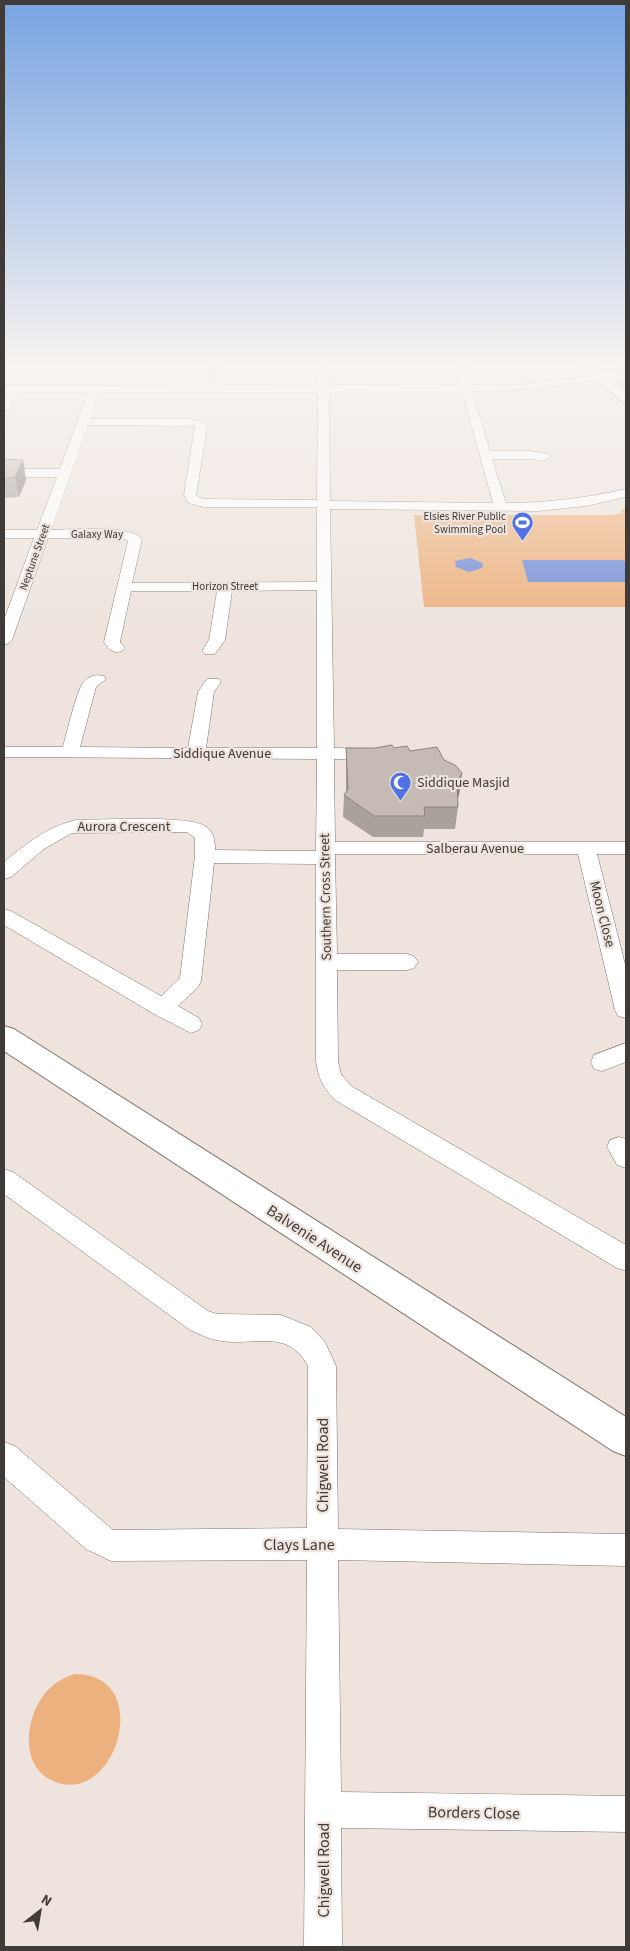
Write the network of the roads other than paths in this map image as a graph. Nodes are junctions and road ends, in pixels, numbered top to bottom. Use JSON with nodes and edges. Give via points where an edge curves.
{"nodes":[{"id":1,"x":70,"y":458,"type":"edge"},
{"id":2,"x":196,"y":458,"type":"edge"},
{"id":3,"x":324,"y":458,"type":"edge"},
{"id":4,"x":487,"y":458,"type":"edge"},
{"id":5,"x":4,"y":473,"type":"edge"},
{"id":6,"x":64,"y":473,"type":"junction"},
{"id":7,"x":626,"y":493,"type":"edge"},
{"id":8,"x":324,"y":504,"type":"junction"},
{"id":9,"x":500,"y":506,"type":"junction"},
{"id":10,"x":4,"y":534,"type":"edge"},
{"id":11,"x":42,"y":534,"type":"junction"},
{"id":12,"x":225,"y":586,"type":"junction"},
{"id":13,"x":324,"y":586,"type":"junction"},
{"id":14,"x":125,"y":587,"type":"junction"},
{"id":15,"x":5,"y":633,"type":"edge"},
{"id":16,"x":117,"y":648,"type":"dead end"},
{"id":17,"x":210,"y":651,"type":"dead end"},
{"id":18,"x":98,"y":679,"type":"dead end"},
{"id":19,"x":213,"y":682,"type":"dead end"},
{"id":20,"x":4,"y":752,"type":"edge"},
{"id":21,"x":70,"y":753,"type":"junction"},
{"id":22,"x":196,"y":754,"type":"junction"},
{"id":23,"x":324,"y":754,"type":"junction"},
{"id":24,"x":392,"y":754,"type":"edge"},
{"id":25,"x":586,"y":848,"type":"junction"},
{"id":26,"x":626,"y":848,"type":"edge"},
{"id":27,"x":325,"y":853,"type":"junction"},
{"id":28,"x":205,"y":856,"type":"junction"},
{"id":29,"x":4,"y":872,"type":"edge"},
{"id":30,"x":4,"y":916,"type":"edge"},
{"id":31,"x":326,"y":962,"type":"junction"},
{"id":32,"x":407,"y":962,"type":"dead end"},
{"id":33,"x":162,"y":1008,"type":"junction"},
{"id":34,"x":626,"y":1010,"type":"edge"},
{"id":35,"x":191,"y":1024,"type":"dead end"},
{"id":36,"x":4,"y":1037,"type":"edge"},
{"id":37,"x":626,"y":1052,"type":"edge"},
{"id":38,"x":602,"y":1062,"type":"dead end"},
{"id":39,"x":4,"y":1180,"type":"edge"},
{"id":40,"x":626,"y":1259,"type":"edge"},
{"id":41,"x":626,"y":1438,"type":"edge"},
{"id":42,"x":4,"y":1457,"type":"edge"},
{"id":43,"x":321,"y":1544,"type":"junction"},
{"id":44,"x":626,"y":1550,"type":"edge"},
{"id":45,"x":322,"y":1810,"type":"junction"},
{"id":46,"x":626,"y":1814,"type":"edge"},
{"id":47,"x":323,"y":1947,"type":"edge"}],
"edges":[{"from":1,"to":6,"type":"street","name":"Neptune Street"},
{"from":2,"to":8,"type":"street","via":[[190,495],[196,501]]},
{"from":3,"to":8,"type":"street","name":"Southern Cross Street"},
{"from":4,"to":9,"type":"street"},
{"from":5,"to":6,"type":"street"},
{"from":6,"to":11,"type":"street","name":"Neptune Street"},
{"from":7,"to":9,"type":"street","via":[[570,504]]},
{"from":8,"to":9,"type":"street"},
{"from":8,"to":13,"type":"street","name":"Southern Cross Street"},
{"from":10,"to":11,"type":"street","name":"Galaxy Way"},
{"from":11,"to":14,"type":"street","name":"Galaxy Way","via":[[132,536]]},
{"from":11,"to":15,"type":"street","name":"Neptune Street"},
{"from":12,"to":13,"type":"street","name":"Horizon Street"},
{"from":12,"to":14,"type":"street","name":"Horizon Street"},
{"from":12,"to":17,"type":"street","via":[[217,640]]},
{"from":13,"to":23,"type":"street","name":"Southern Cross Street"},
{"from":14,"to":16,"type":"street","name":"Galaxy Way","via":[[112,642]]},
{"from":18,"to":21,"type":"street","via":[[89,684]]},
{"from":19,"to":22,"type":"street","via":[[206,692]]},
{"from":20,"to":21,"type":"street","name":"Siddique Avenue"},
{"from":21,"to":22,"type":"street","name":"Siddique Avenue"},
{"from":22,"to":23,"type":"street","name":"Siddique Avenue"},
{"from":23,"to":24,"type":"street","name":"Siddique Avenue"},
{"from":23,"to":27,"type":"street","name":"Southern Cross Street"},
{"from":25,"to":26,"type":"street","name":"Salberau Avenue"},
{"from":25,"to":27,"type":"street","name":"Salberau Avenue"},
{"from":25,"to":34,"type":"street","name":"Moon Close"},
{"from":27,"to":28,"type":"street"},
{"from":27,"to":31,"type":"street","name":"Southern Cross Street"},
{"from":28,"to":29,"type":"street","name":"Aurora Crescent","via":[[207,840],[201,831],[189,826],[76,826],[55,833]]},
{"from":28,"to":33,"type":"street","name":"Aurora Crescent","via":[[190,981]]},
{"from":30,"to":33,"type":"street"},
{"from":31,"to":32,"type":"street"},
{"from":31,"to":40,"type":"street","name":"Southern Cross Street","via":[[327,1061],[330,1078],[343,1093]]},
{"from":33,"to":35,"type":"street"},
{"from":36,"to":41,"type":"street","name":"Balvenie Avenue"},
{"from":37,"to":38,"type":"street"},
{"from":39,"to":43,"type":"street","name":"Chigwell Road","via":[[200,1322],[217,1327],[290,1330],[300,1334],[314,1348],[322,1366]]},
{"from":42,"to":43,"type":"street","name":"Clays Lane","via":[[97,1538],[111,1544]]},
{"from":43,"to":44,"type":"street","name":"Clays Lane"},
{"from":43,"to":45,"type":"street","name":"Chigwell Road"},
{"from":45,"to":46,"type":"street","name":"Borders Close"},
{"from":45,"to":47,"type":"street","name":"Chigwell Road"}]}
